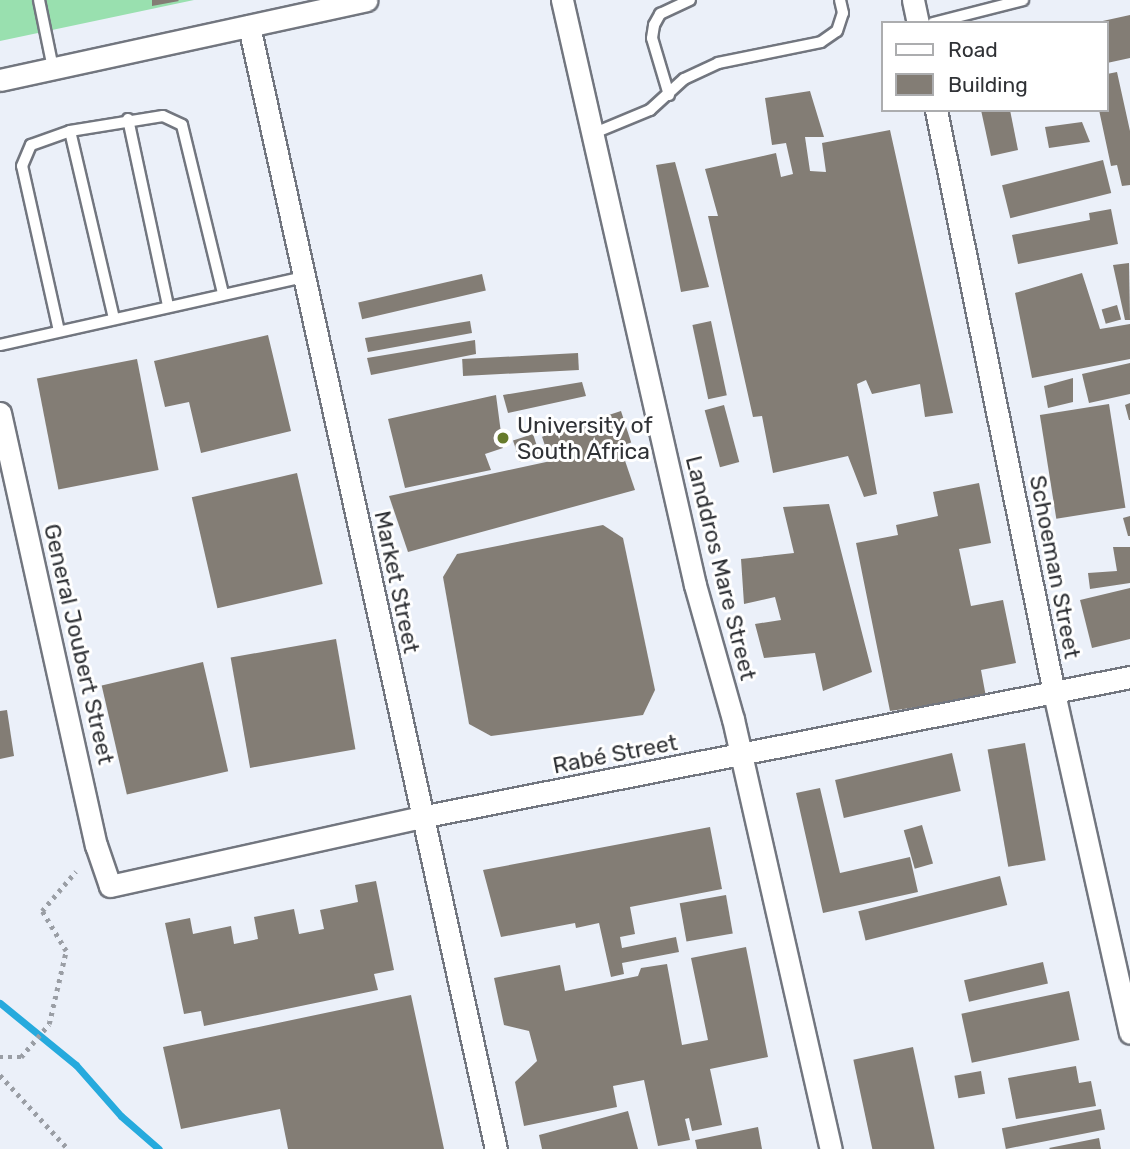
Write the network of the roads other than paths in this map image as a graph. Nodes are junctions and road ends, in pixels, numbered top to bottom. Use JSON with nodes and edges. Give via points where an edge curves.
{"nodes":[{"id":1,"x":38,"y":0,"type":"edge"},
{"id":2,"x":366,"y":0,"type":"edge"},
{"id":3,"x":562,"y":0,"type":"edge"},
{"id":4,"x":690,"y":0,"type":"edge"},
{"id":5,"x":840,"y":0,"type":"edge"},
{"id":6,"x":913,"y":0,"type":"edge"},
{"id":7,"x":1023,"y":0,"type":"edge"},
{"id":8,"x":989,"y":3,"type":"edge"},
{"id":9,"x":290,"y":8,"type":"edge"},
{"id":10,"x":918,"y":21,"type":"edge"},
{"id":11,"x":939,"y":21,"type":"edge"},
{"id":12,"x":249,"y":26,"type":"junction"},
{"id":13,"x":53,"y":68,"type":"junction"},
{"id":14,"x":0,"y":80,"type":"edge"},
{"id":15,"x":669,"y":95,"type":"junction"},
{"id":16,"x":936,"y":112,"type":"edge"},
{"id":17,"x":128,"y":119,"type":"junction"},
{"id":18,"x":70,"y":131,"type":"junction"},
{"id":19,"x":592,"y":134,"type":"junction"},
{"id":20,"x":304,"y":277,"type":"junction"},
{"id":21,"x":223,"y":293,"type":"junction"},
{"id":22,"x":167,"y":306,"type":"junction"},
{"id":23,"x":114,"y":318,"type":"junction"},
{"id":24,"x":59,"y":331,"type":"junction"},
{"id":25,"x":0,"y":345,"type":"edge"},
{"id":26,"x":0,"y":413,"type":"edge"},
{"id":27,"x":1130,"y":677,"type":"edge"},
{"id":28,"x":1054,"y":693,"type":"junction"},
{"id":29,"x":741,"y":756,"type":"junction"},
{"id":30,"x":421,"y":817,"type":"junction"},
{"id":31,"x":110,"y":886,"type":"joint"},
{"id":32,"x":1130,"y":1033,"type":"edge"},
{"id":33,"x":496,"y":1149,"type":"edge"},
{"id":34,"x":831,"y":1149,"type":"edge"}],
"edges":[{"from":1,"to":13,"type":"lane"},
{"from":2,"to":9,"type":"street"},
{"from":3,"to":19,"type":"street","name":"Landdros Mare Street"},
{"from":4,"to":15,"type":"lane","via":[[660,14],[654,25],[653,38]]},
{"from":5,"to":15,"type":"lane","via":[[837,31],[821,42],[718,62],[684,79]]},
{"from":6,"to":10,"type":"street"},
{"from":7,"to":8,"type":"lane"},
{"from":8,"to":11,"type":"lane"},
{"from":9,"to":12,"type":"street"},
{"from":12,"to":13,"type":"street"},
{"from":12,"to":20,"type":"street","name":"Market Street"},
{"from":13,"to":14,"type":"street"},
{"from":15,"to":19,"type":"lane","via":[[650,110]]},
{"from":16,"to":28,"type":"street","name":"Schoeman Street"},
{"from":17,"to":18,"type":"lane"},
{"from":17,"to":21,"type":"lane","via":[[163,116],[182,125]]},
{"from":17,"to":22,"type":"lane"},
{"from":18,"to":23,"type":"lane"},
{"from":18,"to":24,"type":"lane","via":[[31,145],[22,166]]},
{"from":19,"to":29,"type":"street","name":"Landdros Mare Street","via":[[695,585]]},
{"from":20,"to":21,"type":"lane"},
{"from":20,"to":30,"type":"street","name":"Market Street"},
{"from":21,"to":22,"type":"lane"},
{"from":22,"to":23,"type":"lane"},
{"from":23,"to":24,"type":"lane"},
{"from":24,"to":25,"type":"lane"},
{"from":26,"to":31,"type":"street","name":"General Joubert Street","via":[[96,845]]},
{"from":27,"to":28,"type":"street","name":"Rabé Street"},
{"from":28,"to":29,"type":"street","name":"Rabé Street"},
{"from":28,"to":32,"type":"street","name":"Schoeman Street"},
{"from":29,"to":30,"type":"street","name":"Rabé Street"},
{"from":29,"to":34,"type":"street","name":"Landdros Mare Street"},
{"from":30,"to":31,"type":"street","name":"Rabé Street"},
{"from":30,"to":33,"type":"street","name":"Market Street"}]}
